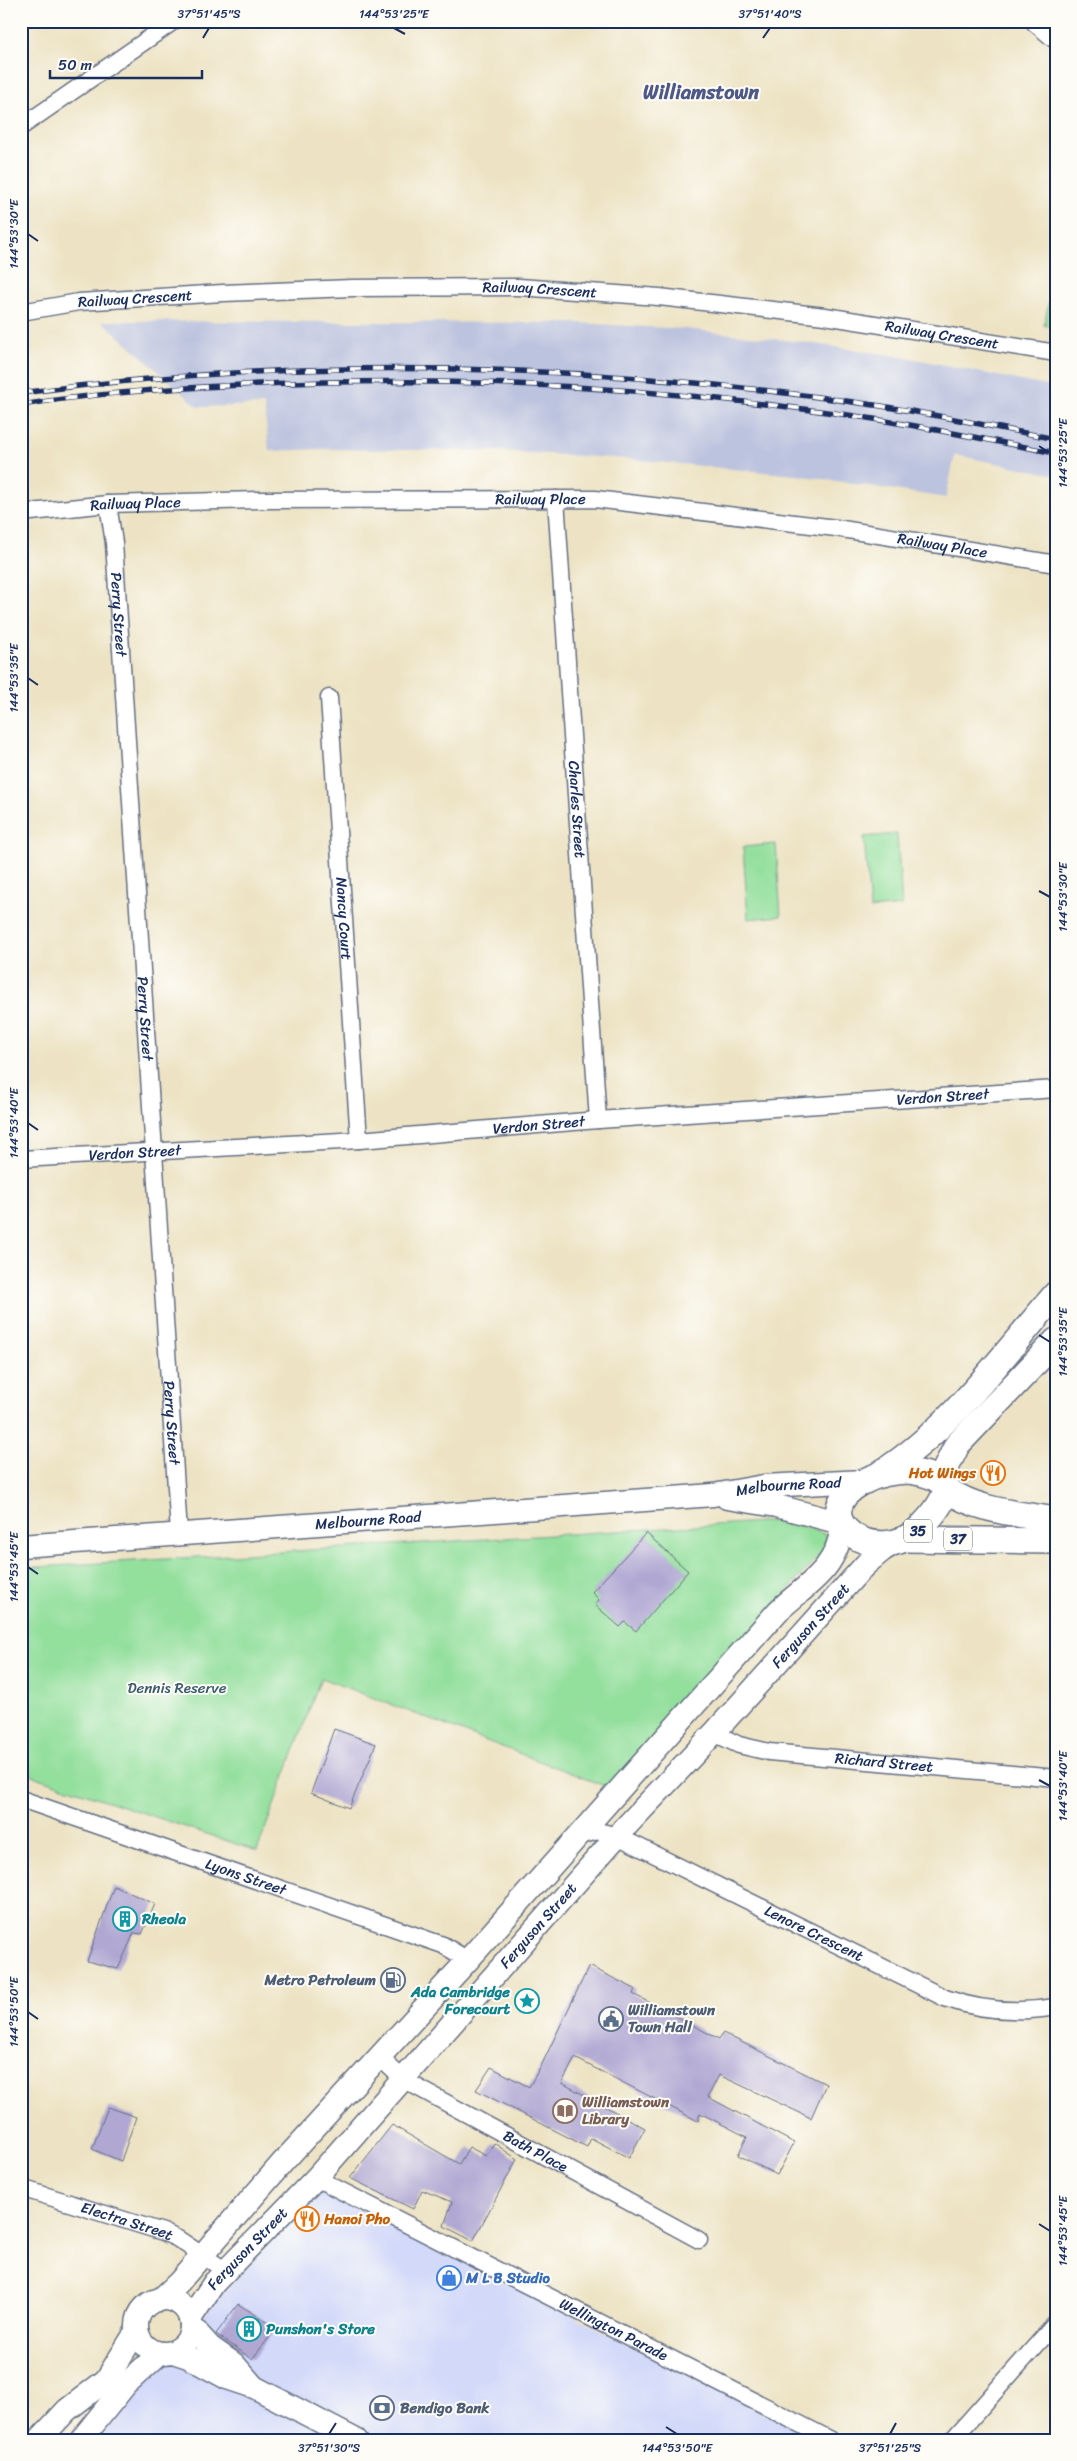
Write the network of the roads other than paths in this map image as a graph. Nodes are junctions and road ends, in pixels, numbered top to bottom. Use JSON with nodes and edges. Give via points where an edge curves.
{"nodes":[{"id":1,"x":174,"y":21,"type":"edge"},
{"id":2,"x":1037,"y":21,"type":"edge"},
{"id":3,"x":1056,"y":38,"type":"edge"},
{"id":4,"x":21,"y":127,"type":"edge"},
{"id":5,"x":21,"y":312,"type":"edge"},
{"id":6,"x":1056,"y":353,"type":"edge"},
{"id":7,"x":556,"y":499,"type":"junction"},
{"id":8,"x":108,"y":504,"type":"junction"},
{"id":9,"x":21,"y":513,"type":"edge"},
{"id":10,"x":1056,"y":564,"type":"edge"},
{"id":11,"x":328,"y":698,"type":"dead end"},
{"id":12,"x":1056,"y":1090,"type":"edge"},
{"id":13,"x":598,"y":1120,"type":"junction"},
{"id":14,"x":359,"y":1140,"type":"junction"},
{"id":15,"x":154,"y":1151,"type":"junction"},
{"id":16,"x":21,"y":1159,"type":"edge"},
{"id":17,"x":1056,"y":1294,"type":"edge"},
{"id":18,"x":1056,"y":1341,"type":"edge"},
{"id":19,"x":869,"y":1479,"type":"junction"},
{"id":20,"x":945,"y":1488,"type":"junction"},
{"id":21,"x":713,"y":1495,"type":"junction"},
{"id":22,"x":1056,"y":1520,"type":"edge"},
{"id":23,"x":841,"y":1524,"type":"junction"},
{"id":24,"x":179,"y":1533,"type":"junction"},
{"id":25,"x":901,"y":1540,"type":"junction"},
{"id":26,"x":1056,"y":1541,"type":"edge"},
{"id":27,"x":21,"y":1546,"type":"edge"},
{"id":28,"x":714,"y":1733,"type":"junction"},
{"id":29,"x":1056,"y":1778,"type":"edge"},
{"id":30,"x":21,"y":1798,"type":"edge"},
{"id":31,"x":579,"y":1836,"type":"junction"},
{"id":32,"x":617,"y":1836,"type":"junction"},
{"id":33,"x":468,"y":1960,"type":"junction"},
{"id":34,"x":1056,"y":2007,"type":"edge"},
{"id":35,"x":378,"y":2056,"type":"junction"},
{"id":36,"x":404,"y":2080,"type":"junction"},
{"id":37,"x":316,"y":2178,"type":"junction"},
{"id":38,"x":21,"y":2188,"type":"edge"},
{"id":39,"x":699,"y":2240,"type":"dead end"},
{"id":40,"x":203,"y":2254,"type":"junction"},
{"id":41,"x":226,"y":2271,"type":"junction"},
{"id":42,"x":160,"y":2300,"type":"junction"},
{"id":43,"x":190,"y":2322,"type":"junction"},
{"id":44,"x":1056,"y":2323,"type":"edge"},
{"id":45,"x":137,"y":2330,"type":"junction"},
{"id":46,"x":166,"y":2352,"type":"junction"},
{"id":47,"x":254,"y":2387,"type":"junction"},
{"id":48,"x":39,"y":2440,"type":"edge"},
{"id":49,"x":81,"y":2440,"type":"edge"},
{"id":50,"x":356,"y":2440,"type":"edge"},
{"id":51,"x":832,"y":2440,"type":"edge"},
{"id":52,"x":952,"y":2440,"type":"edge"}],
"edges":[{"from":1,"to":4,"type":"street"},
{"from":2,"to":3,"type":"street"},
{"from":5,"to":6,"type":"street","name":"Railway Crescent","via":[[79,302],[223,293],[519,287],[660,297],[825,316]]},
{"from":7,"to":8,"type":"street","name":"Railway Place"},
{"from":7,"to":10,"type":"street","name":"Railway Place","via":[[659,505],[836,528]]},
{"from":7,"to":13,"type":"street","name":"Charles Street"},
{"from":8,"to":9,"type":"street","name":"Railway Place"},
{"from":8,"to":15,"type":"street","name":"Perry Street","via":[[114,543]]},
{"from":11,"to":14,"type":"street","name":"Nancy Court"},
{"from":12,"to":13,"type":"street","name":"Verdon Street"},
{"from":13,"to":14,"type":"street","name":"Verdon Street"},
{"from":14,"to":15,"type":"street","name":"Verdon Street"},
{"from":15,"to":16,"type":"street","name":"Verdon Street"},
{"from":15,"to":24,"type":"street","name":"Perry Street"},
{"from":17,"to":19,"type":"main road","via":[[934,1430],[911,1451]]},
{"from":18,"to":20,"type":"main road","number":"35","via":[[957,1445],[944,1472]]},
{"from":19,"to":20,"type":"main road","via":[[909,1471],[934,1478]]},
{"from":19,"to":21,"type":"street","name":"Melbourne Road","via":[[764,1486]]},
{"from":19,"to":23,"type":"main road","via":[[851,1489],[841,1500],[838,1513]]},
{"from":20,"to":22,"type":"main road","via":[[966,1500],[998,1510]]},
{"from":20,"to":25,"type":"main road","number":"35","via":[[935,1512],[919,1530]]},
{"from":21,"to":23,"type":"street","name":"Melbourne Road","via":[[763,1503]]},
{"from":21,"to":24,"type":"street","name":"Melbourne Road"},
{"from":23,"to":25,"type":"main road","number":"35","via":[[866,1543],[883,1545]]},
{"from":23,"to":31,"type":"street","name":"Ferguson Street","via":[[839,1543],[827,1567],[778,1612]]},
{"from":24,"to":27,"type":"street","name":"Melbourne Road"},
{"from":25,"to":26,"type":"main road","number":"37"},
{"from":25,"to":28,"type":"street","name":"Ferguson Street","number":"35","via":[[882,1550],[860,1571]]},
{"from":28,"to":29,"type":"street","name":"Richard Street","via":[[739,1745],[763,1751]]},
{"from":28,"to":32,"type":"street","name":"Ferguson Street","number":"35"},
{"from":30,"to":33,"type":"street","name":"Lyons Street","via":[[443,1945]]},
{"from":31,"to":32,"type":"street","name":"Lenore Crescent","via":[[598,1831]]},
{"from":31,"to":33,"type":"street","name":"Ferguson Street"},
{"from":32,"to":34,"type":"street","name":"Lenore Crescent","via":[[945,1998],[990,2009]]},
{"from":32,"to":36,"type":"street","name":"Ferguson Street","number":"35"},
{"from":33,"to":35,"type":"street","name":"Ferguson Street"},
{"from":35,"to":36,"type":"street","name":"Bath Place"},
{"from":35,"to":40,"type":"street","name":"Ferguson Street"},
{"from":36,"to":37,"type":"street","name":"Ferguson Street","number":"35"},
{"from":36,"to":39,"type":"street","name":"Bath Place"},
{"from":37,"to":41,"type":"street","name":"Ferguson Street","number":"35"},
{"from":37,"to":51,"type":"street","name":"Wellington Parade"},
{"from":38,"to":40,"type":"street","name":"Electra Street","via":[[147,2226]]},
{"from":40,"to":41,"type":"street","name":"Electra Street"},
{"from":40,"to":42,"type":"street","name":"Ferguson Street"},
{"from":41,"to":43,"type":"street","name":"Ferguson Street","number":"35","via":[[214,2282]]},
{"from":42,"to":43,"type":"street","via":[[178,2304],[188,2313]]},
{"from":42,"to":45,"type":"street","via":[[142,2310]]},
{"from":43,"to":46,"type":"street","number":"35","via":[[186,2341]]},
{"from":43,"to":47,"type":"street","via":[[210,2347],[234,2364]]},
{"from":44,"to":52,"type":"street"},
{"from":45,"to":46,"type":"street","via":[[147,2348]]},
{"from":45,"to":48,"type":"street","via":[[106,2380],[67,2410]]},
{"from":46,"to":47,"type":"street","via":[[188,2357],[227,2378]]},
{"from":46,"to":49,"type":"street","via":[[126,2384]]},
{"from":47,"to":50,"type":"street"}]}
